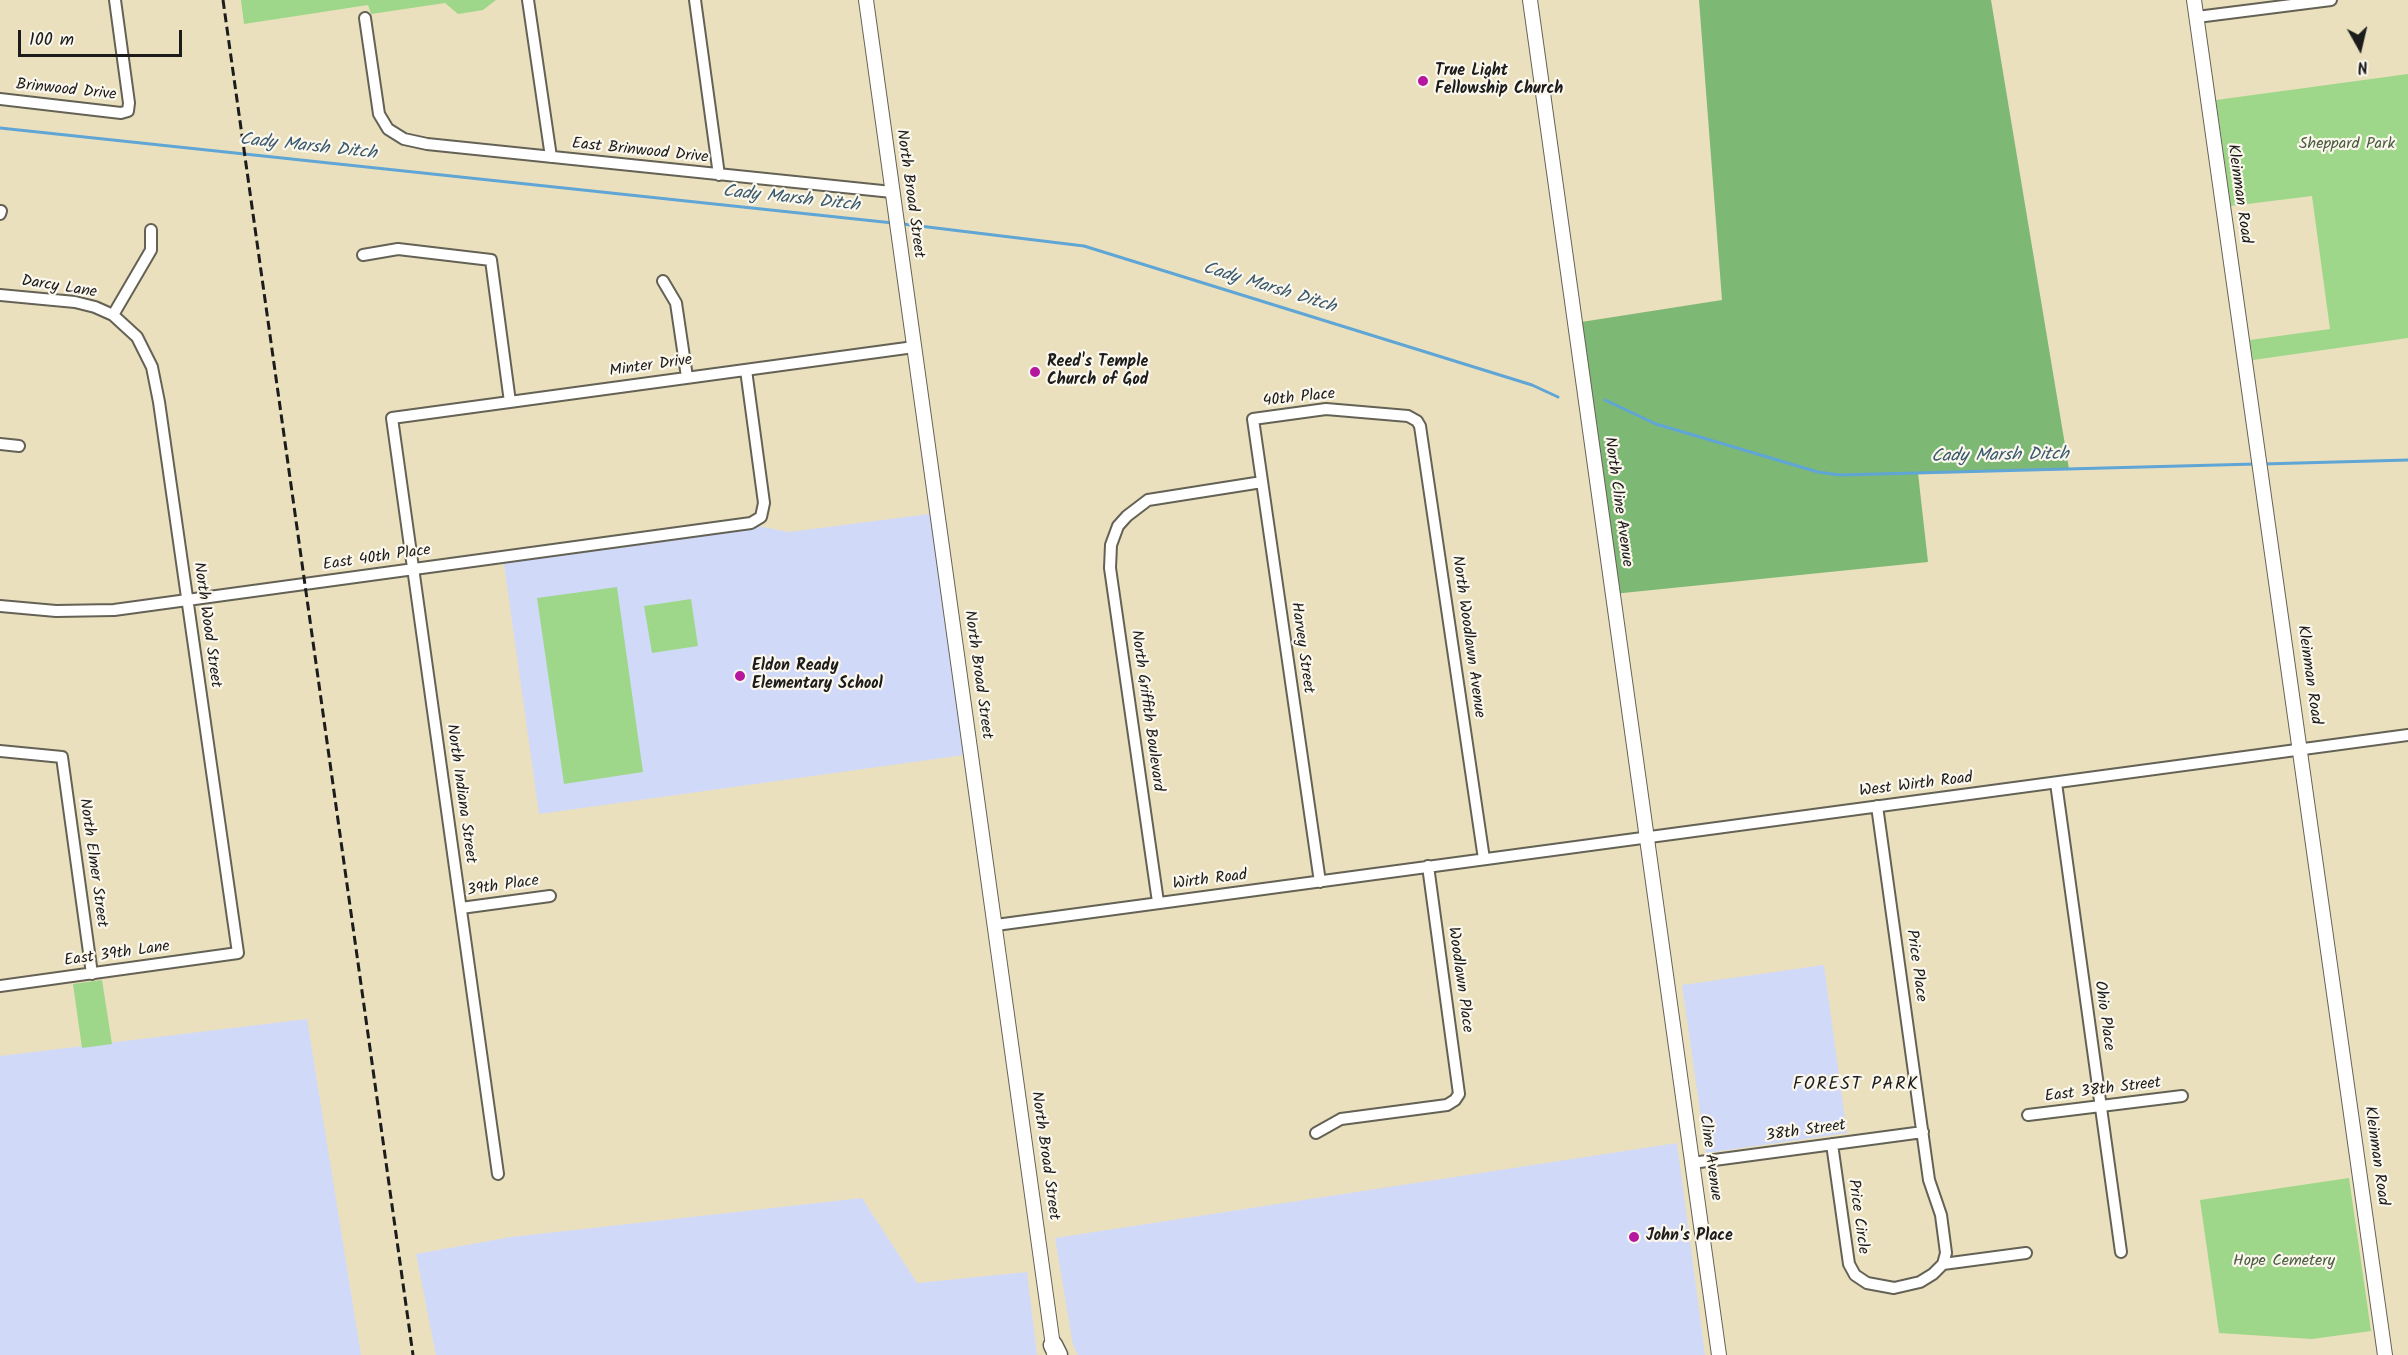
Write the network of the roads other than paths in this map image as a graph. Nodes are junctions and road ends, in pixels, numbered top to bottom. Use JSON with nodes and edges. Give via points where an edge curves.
{"nodes":[{"id":1,"x":115,"y":0,"type":"edge"},
{"id":2,"x":528,"y":0,"type":"edge"},
{"id":3,"x":695,"y":0,"type":"edge"},
{"id":4,"x":866,"y":0,"type":"edge"},
{"id":5,"x":1530,"y":0,"type":"edge"},
{"id":6,"x":2194,"y":0,"type":"edge"},
{"id":7,"x":2331,"y":0,"type":"edge"},
{"id":8,"x":2196,"y":17,"type":"junction"},
{"id":9,"x":364,"y":18,"type":"dead end"},
{"id":10,"x":0,"y":99,"type":"edge"},
{"id":11,"x":551,"y":158,"type":"junction"},
{"id":12,"x":719,"y":175,"type":"junction"},
{"id":13,"x":892,"y":192,"type":"junction"},
{"id":14,"x":151,"y":230,"type":"dead end"},
{"id":15,"x":363,"y":255,"type":"dead end"},
{"id":16,"x":663,"y":281,"type":"dead end"},
{"id":17,"x":0,"y":295,"type":"edge"},
{"id":18,"x":112,"y":315,"type":"junction"},
{"id":19,"x":914,"y":347,"type":"junction"},
{"id":20,"x":746,"y":370,"type":"junction"},
{"id":21,"x":687,"y":377,"type":"junction"},
{"id":22,"x":510,"y":402,"type":"junction"},
{"id":23,"x":392,"y":418,"type":"joint"},
{"id":24,"x":1253,"y":419,"type":"joint"},
{"id":25,"x":1418,"y":421,"type":"joint"},
{"id":26,"x":0,"y":444,"type":"edge"},
{"id":27,"x":19,"y":446,"type":"dead end"},
{"id":28,"x":1262,"y":482,"type":"junction"},
{"id":29,"x":413,"y":569,"type":"junction"},
{"id":30,"x":187,"y":600,"type":"junction"},
{"id":31,"x":0,"y":606,"type":"edge"},
{"id":32,"x":2408,"y":735,"type":"edge"},
{"id":33,"x":2302,"y":749,"type":"junction"},
{"id":34,"x":0,"y":751,"type":"edge"},
{"id":35,"x":2056,"y":783,"type":"junction"},
{"id":36,"x":1877,"y":806,"type":"junction"},
{"id":37,"x":1646,"y":837,"type":"junction"},
{"id":38,"x":1484,"y":859,"type":"junction"},
{"id":39,"x":1428,"y":867,"type":"junction"},
{"id":40,"x":1320,"y":882,"type":"junction"},
{"id":41,"x":550,"y":896,"type":"dead end"},
{"id":42,"x":1158,"y":902,"type":"junction"},
{"id":43,"x":461,"y":908,"type":"junction"},
{"id":44,"x":996,"y":925,"type":"junction"},
{"id":45,"x":238,"y":953,"type":"joint"},
{"id":46,"x":92,"y":974,"type":"junction"},
{"id":47,"x":0,"y":986,"type":"edge"},
{"id":48,"x":1671,"y":1008,"type":"joint"},
{"id":49,"x":2182,"y":1096,"type":"dead end"},
{"id":50,"x":2101,"y":1107,"type":"junction"},
{"id":51,"x":2028,"y":1115,"type":"dead end"},
{"id":52,"x":1923,"y":1131,"type":"junction"},
{"id":53,"x":1316,"y":1133,"type":"dead end"},
{"id":54,"x":1832,"y":1144,"type":"junction"},
{"id":55,"x":1692,"y":1163,"type":"junction"},
{"id":56,"x":498,"y":1174,"type":"dead end"},
{"id":57,"x":2026,"y":1252,"type":"dead end"},
{"id":58,"x":2121,"y":1252,"type":"dead end"},
{"id":59,"x":1943,"y":1264,"type":"junction"},
{"id":60,"x":1055,"y":1352,"type":"edge"},
{"id":61,"x":1721,"y":1353,"type":"edge"},
{"id":62,"x":2385,"y":1355,"type":"edge"}],
"edges":[{"from":1,"to":10,"type":"street","name":"Brinwood Drive","via":[[128,111]]},
{"from":2,"to":11,"type":"street"},
{"from":3,"to":12,"type":"street"},
{"from":4,"to":13,"type":"street","name":"North Broad Street"},
{"from":5,"to":37,"type":"street","name":"North Cline Avenue"},
{"from":6,"to":8,"type":"street","name":"Kleinman Road"},
{"from":7,"to":8,"type":"street"},
{"from":8,"to":33,"type":"street","name":"Kleinman Road"},
{"from":9,"to":11,"type":"street","name":"East Brinwood Drive","via":[[376,106],[388,129],[404,139],[427,144]]},
{"from":11,"to":12,"type":"street","name":"East Brinwood Drive"},
{"from":12,"to":13,"type":"street","name":"East Brinwood Drive"},
{"from":13,"to":19,"type":"street","name":"North Broad Street"},
{"from":14,"to":18,"type":"street","via":[[151,249]]},
{"from":15,"to":22,"type":"street","via":[[398,249],[491,260]]},
{"from":16,"to":21,"type":"street","via":[[676,303]]},
{"from":17,"to":18,"type":"street","name":"Darcy Lane","via":[[75,302]]},
{"from":18,"to":30,"type":"street","name":"North Wood Street","via":[[136,337],[152,367]]},
{"from":19,"to":20,"type":"street","name":"Minter Drive"},
{"from":19,"to":44,"type":"street","name":"North Broad Street"},
{"from":20,"to":21,"type":"street","name":"Minter Drive"},
{"from":20,"to":29,"type":"street","name":"East 40th Place","via":[[764,502],[758,520]]},
{"from":21,"to":22,"type":"street","name":"Minter Drive"},
{"from":22,"to":23,"type":"street","name":"Minter Drive"},
{"from":23,"to":29,"type":"street","name":"North Indiana Street"},
{"from":24,"to":25,"type":"street","name":"40th Place","via":[[1335,408],[1408,416]]},
{"from":24,"to":28,"type":"street","name":"Harvey Street"},
{"from":25,"to":38,"type":"street","name":"North Woodlawn Avenue"},
{"from":26,"to":27,"type":"street"},
{"from":28,"to":40,"type":"street","name":"Harvey Street"},
{"from":28,"to":42,"type":"street","name":"North Griffith Boulevard","via":[[1148,500],[1118,526],[1111,545],[1110,568]]},
{"from":29,"to":30,"type":"street","name":"East 40th Place"},
{"from":29,"to":43,"type":"street","name":"North Indiana Street"},
{"from":30,"to":31,"type":"street","name":"East 40th Place","via":[[75,612]]},
{"from":30,"to":45,"type":"street","name":"North Wood Street"},
{"from":32,"to":33,"type":"street","name":"West Wirth Road"},
{"from":33,"to":35,"type":"street","name":"West Wirth Road"},
{"from":33,"to":62,"type":"street","name":"Kleinman Road"},
{"from":34,"to":46,"type":"street","name":"North Elmer Street","via":[[62,757]]},
{"from":35,"to":36,"type":"street","name":"West Wirth Road"},
{"from":35,"to":50,"type":"street","name":"Ohio Place"},
{"from":36,"to":37,"type":"street","name":"West Wirth Road"},
{"from":36,"to":52,"type":"street","name":"Price Place"},
{"from":37,"to":38,"type":"street","name":"West Wirth Road"},
{"from":37,"to":48,"type":"street","name":"North Cline Avenue"},
{"from":38,"to":39,"type":"street","name":"West Wirth Road"},
{"from":39,"to":40,"type":"street","name":"Wirth Road"},
{"from":39,"to":53,"type":"street","name":"Woodlawn Place","via":[[1459,1085],[1457,1097],[1447,1105],[1341,1119]]},
{"from":40,"to":42,"type":"street","name":"Wirth Road"},
{"from":41,"to":43,"type":"street","name":"39th Place"},
{"from":42,"to":44,"type":"street","name":"Wirth Road"},
{"from":43,"to":56,"type":"street","name":"North Indiana Street"},
{"from":44,"to":60,"type":"street","name":"North Broad Street"},
{"from":45,"to":46,"type":"street","name":"East 39th Lane"},
{"from":46,"to":47,"type":"street","name":"East 39th Lane"},
{"from":48,"to":55,"type":"street","name":"Cline Avenue"},
{"from":49,"to":50,"type":"street","name":"East 38th Street"},
{"from":50,"to":51,"type":"street","name":"East 38th Street"},
{"from":50,"to":58,"type":"street","name":"Ohio Place"},
{"from":52,"to":54,"type":"street","name":"38th Street"},
{"from":52,"to":59,"type":"street","via":[[1929,1180],[1941,1215],[1946,1253]]},
{"from":54,"to":55,"type":"street","name":"38th Street"},
{"from":54,"to":59,"type":"street","name":"Price Circle","via":[[1849,1264],[1855,1275],[1877,1287],[1905,1287],[1933,1274]]},
{"from":55,"to":61,"type":"street","name":"Cline Avenue"},
{"from":57,"to":59,"type":"street"}]}
